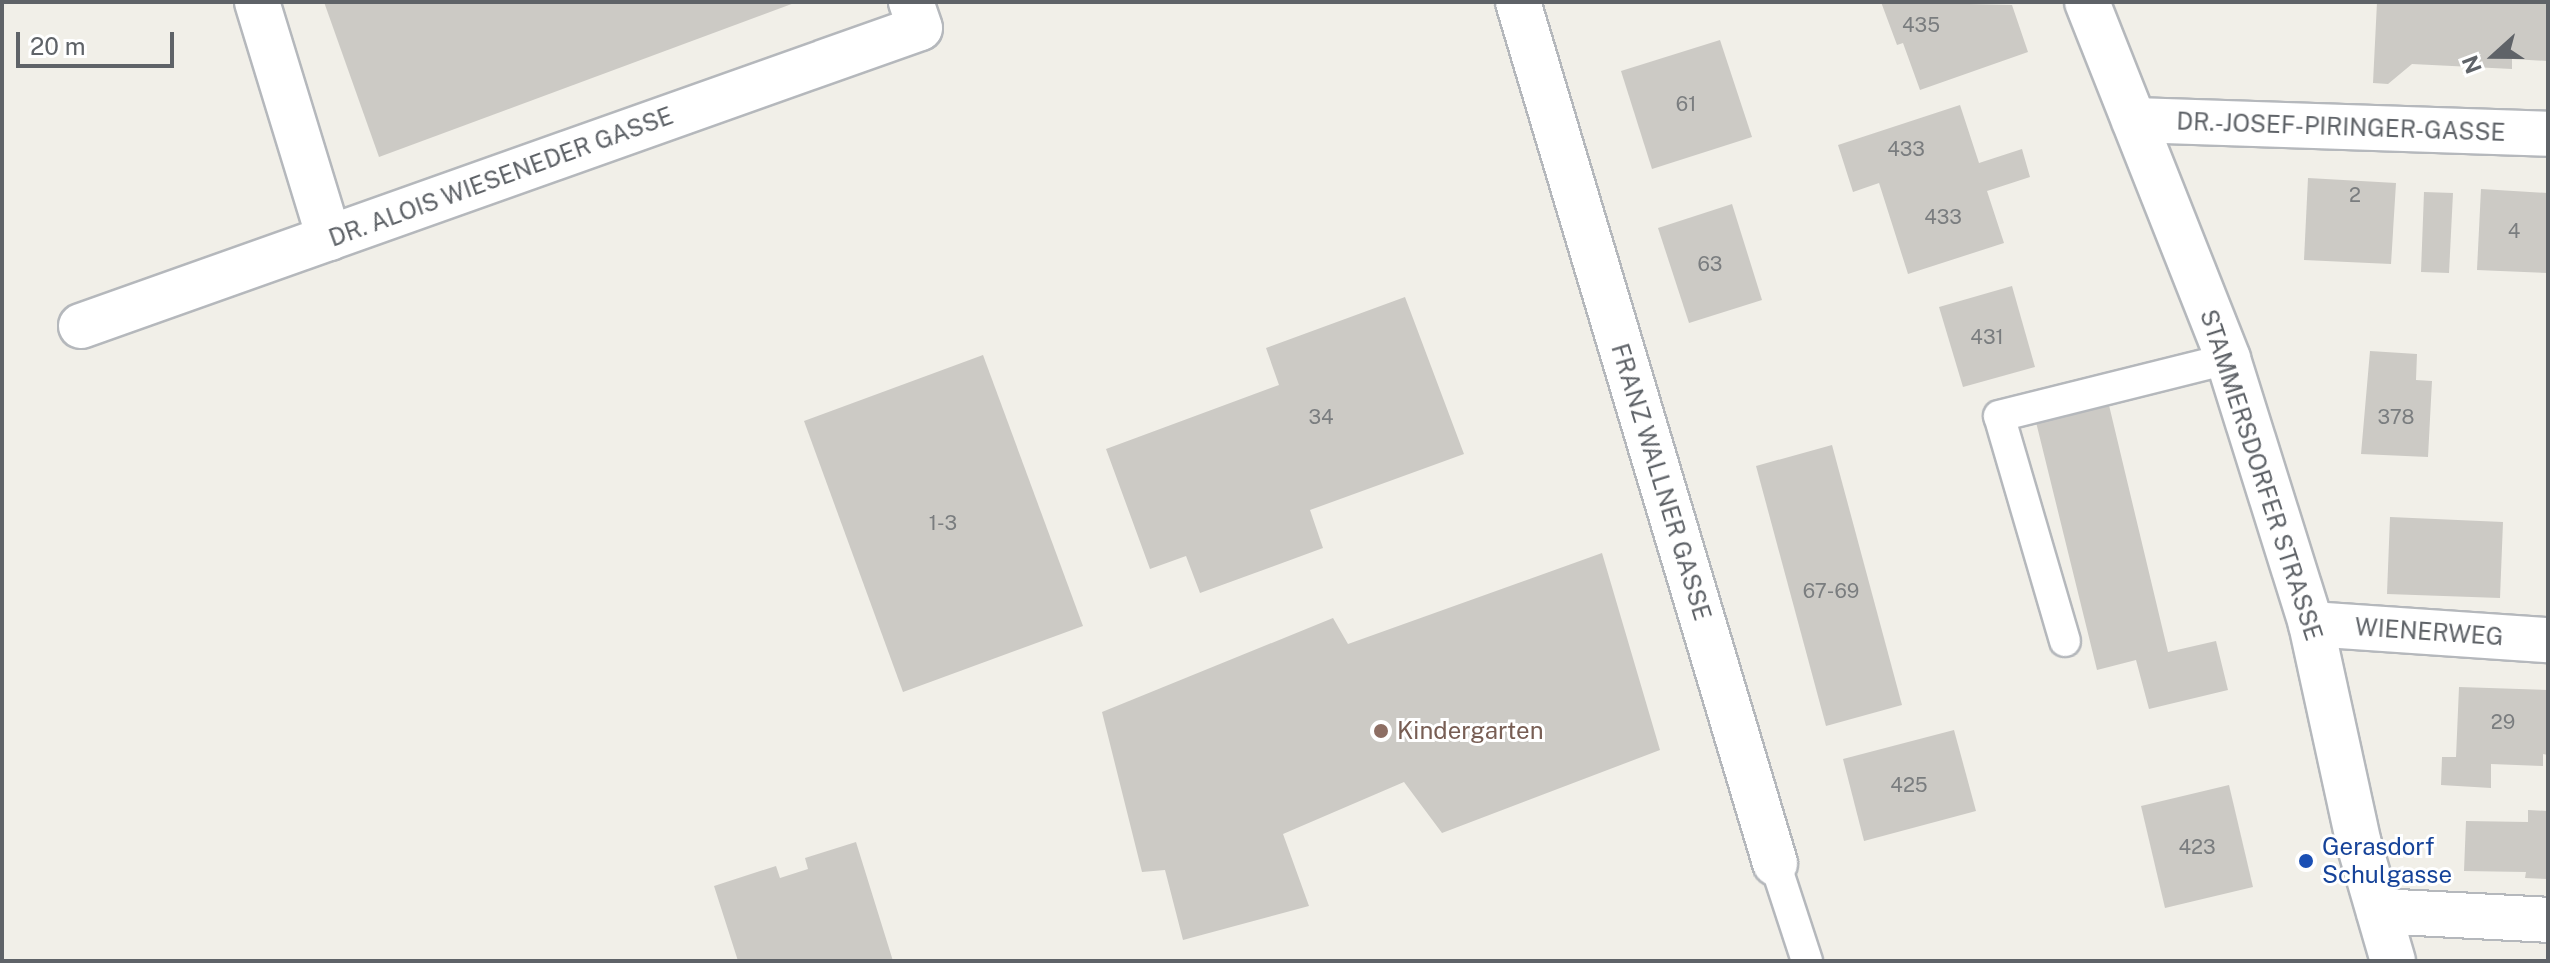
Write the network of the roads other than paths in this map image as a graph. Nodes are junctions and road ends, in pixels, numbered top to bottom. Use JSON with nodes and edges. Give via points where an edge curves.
{"nodes":[{"id":1,"x":257,"y":2,"type":"edge"},
{"id":2,"x":1518,"y":2,"type":"edge"},
{"id":3,"x":2087,"y":2,"type":"edge"},
{"id":4,"x":916,"y":15,"type":"edge"},
{"id":5,"x":2134,"y":120,"type":"junction"},
{"id":6,"x":2548,"y":134,"type":"edge"},
{"id":7,"x":329,"y":238,"type":"junction"},
{"id":8,"x":81,"y":326,"type":"dead end"},
{"id":9,"x":2228,"y":359,"type":"junction"},
{"id":10,"x":2311,"y":624,"type":"junction"},
{"id":11,"x":2548,"y":640,"type":"edge"},
{"id":12,"x":2065,"y":641,"type":"dead end"},
{"id":13,"x":1775,"y":863,"type":"joint"},
{"id":14,"x":2379,"y":911,"type":"junction"},
{"id":15,"x":2548,"y":920,"type":"edge"},
{"id":16,"x":1807,"y":961,"type":"edge"},
{"id":17,"x":2393,"y":961,"type":"edge"}],
"edges":[{"from":1,"to":7,"type":"street"},
{"from":2,"to":13,"type":"street","name":"FRANZ WALLNER GASSE"},
{"from":3,"to":5,"type":"street","name":"STAMMERSDORFER STRASSE"},
{"from":4,"to":7,"type":"street","name":"DR. ALOIS WIESENEDER GASSE"},
{"from":5,"to":6,"type":"street","name":"DR.-JOSEF-PIRINGER-GASSE"},
{"from":5,"to":9,"type":"street","name":"STAMMERSDORFER STRASSE"},
{"from":7,"to":8,"type":"street","name":"DR. ALOIS WIESENEDER GASSE"},
{"from":9,"to":10,"type":"street","name":"STAMMERSDORFER STRASSE"},
{"from":9,"to":12,"type":"lane","via":[[1999,416]]},
{"from":10,"to":11,"type":"street","name":"WIENERWEG"},
{"from":10,"to":14,"type":"street","name":"STAMMERSDORFER STRASSE"},
{"from":13,"to":16,"type":"lane","name":"FRANZ WALLNER GASSE"},
{"from":14,"to":15,"type":"street"},
{"from":14,"to":17,"type":"street","name":"STAMMERSDORFER STRASSE"}]}
